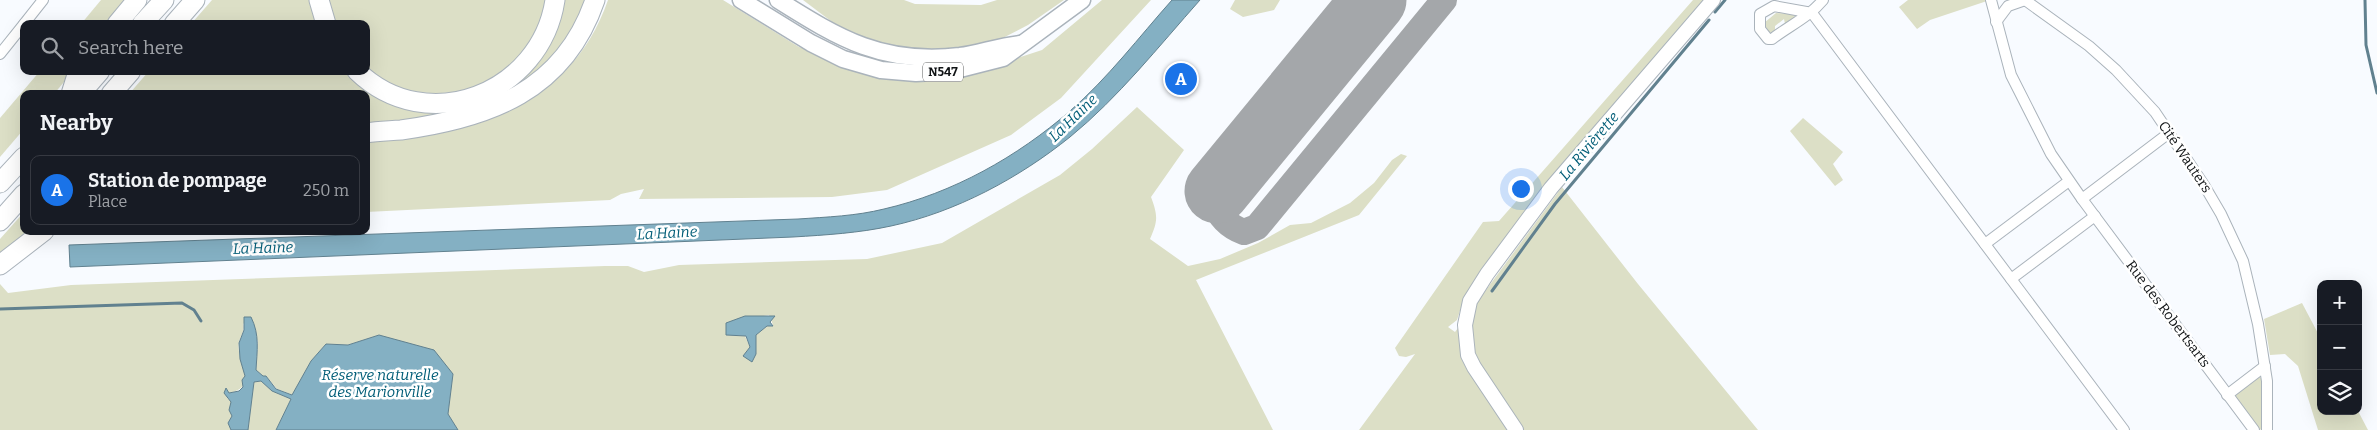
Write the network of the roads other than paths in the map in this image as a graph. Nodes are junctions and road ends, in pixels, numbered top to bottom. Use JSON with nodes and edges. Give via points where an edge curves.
{"nodes":[{"id":1,"x":43,"y":0,"type":"edge"},
{"id":2,"x":137,"y":0,"type":"edge"},
{"id":3,"x":164,"y":0,"type":"edge"},
{"id":4,"x":195,"y":0,"type":"edge"},
{"id":5,"x":319,"y":0,"type":"edge"},
{"id":6,"x":555,"y":0,"type":"edge"},
{"id":7,"x":595,"y":0,"type":"edge"},
{"id":8,"x":600,"y":0,"type":"edge"},
{"id":9,"x":741,"y":0,"type":"edge"},
{"id":10,"x":778,"y":0,"type":"edge"},
{"id":11,"x":1082,"y":0,"type":"edge"},
{"id":12,"x":1713,"y":0,"type":"edge"},
{"id":13,"x":1823,"y":0,"type":"edge"},
{"id":14,"x":1991,"y":0,"type":"edge"},
{"id":15,"x":2025,"y":0,"type":"edge"},
{"id":16,"x":123,"y":13,"type":"edge"},
{"id":17,"x":1812,"y":14,"type":"junction"},
{"id":18,"x":588,"y":19,"type":"junction"},
{"id":19,"x":27,"y":20,"type":"edge"},
{"id":20,"x":146,"y":20,"type":"edge"},
{"id":21,"x":178,"y":20,"type":"edge"},
{"id":22,"x":325,"y":20,"type":"edge"},
{"id":23,"x":1996,"y":22,"type":"junction"},
{"id":24,"x":20,"y":29,"type":"edge"},
{"id":25,"x":1020,"y":44,"type":"junction"},
{"id":26,"x":0,"y":54,"type":"edge"},
{"id":27,"x":78,"y":75,"type":"edge"},
{"id":28,"x":97,"y":75,"type":"edge"},
{"id":29,"x":129,"y":75,"type":"edge"},
{"id":30,"x":363,"y":75,"type":"edge"},
{"id":31,"x":72,"y":90,"type":"edge"},
{"id":32,"x":83,"y":90,"type":"edge"},
{"id":33,"x":115,"y":90,"type":"edge"},
{"id":34,"x":370,"y":132,"type":"edge"},
{"id":35,"x":2169,"y":133,"type":"junction"},
{"id":36,"x":20,"y":161,"type":"edge"},
{"id":37,"x":2069,"y":181,"type":"junction"},
{"id":38,"x":0,"y":183,"type":"edge"},
{"id":39,"x":20,"y":198,"type":"edge"},
{"id":40,"x":2082,"y":199,"type":"junction"},
{"id":41,"x":2095,"y":216,"type":"junction"},
{"id":42,"x":0,"y":221,"type":"edge"},
{"id":43,"x":39,"y":235,"type":"edge"},
{"id":44,"x":1985,"y":244,"type":"junction"},
{"id":45,"x":0,"y":265,"type":"edge"},
{"id":46,"x":2011,"y":279,"type":"junction"},
{"id":47,"x":2265,"y":366,"type":"junction"},
{"id":48,"x":2228,"y":395,"type":"junction"},
{"id":49,"x":1516,"y":430,"type":"edge"},
{"id":50,"x":2124,"y":430,"type":"edge"},
{"id":51,"x":2254,"y":430,"type":"edge"},
{"id":52,"x":2267,"y":430,"type":"edge"}],
"edges":[{"from":1,"to":19,"type":"street"},
{"from":2,"to":16,"type":"highway"},
{"from":3,"to":20,"type":"highway"},
{"from":4,"to":21,"type":"highway"},
{"from":5,"to":22,"type":"highway"},
{"from":6,"to":30,"type":"highway","via":[[545,35],[527,63],[503,84],[475,97],[442,103],[410,100],[385,91]]},
{"from":7,"to":18,"type":"highway"},
{"from":8,"to":18,"type":"highway"},
{"from":9,"to":25,"type":"main road","number":"N547","via":[[811,43],[843,59],[881,70],[925,73],[969,68],[1003,58]]},
{"from":10,"to":25,"type":"main road","number":"N547","via":[[844,39],[891,54],[944,57]]},
{"from":11,"to":25,"type":"main road","number":"N547"},
{"from":12,"to":49,"type":"street","via":[[1551,188],[1470,301],[1465,325],[1468,355]]},
{"from":13,"to":17,"type":"street"},
{"from":14,"to":23,"type":"street","name":"Rue des Robertsarts"},
{"from":15,"to":23,"type":"street","via":[[2008,6]]},
{"from":15,"to":35,"type":"street","name":"Cité Wauters","via":[[2090,46],[2116,70],[2155,112]]},
{"from":17,"to":17,"type":"street","via":[[1798,19],[1772,39],[1768,39],[1760,29],[1760,14],[1768,7]]},
{"from":17,"to":44,"type":"street"},
{"from":18,"to":34,"type":"highway","via":[[559,65],[516,98],[484,112],[450,121]]},
{"from":23,"to":37,"type":"street","name":"Rue des Robertsarts","via":[[2011,75],[2051,154]]},
{"from":24,"to":26,"type":"street"},
{"from":27,"to":31,"type":"highway"},
{"from":28,"to":32,"type":"highway"},
{"from":29,"to":33,"type":"highway"},
{"from":35,"to":40,"type":"street"},
{"from":35,"to":47,"type":"street","name":"Cité Wauters","via":[[2217,207],[2242,260]]},
{"from":36,"to":38,"type":"highway"},
{"from":37,"to":40,"type":"street","name":"Rue des Robertsarts"},
{"from":37,"to":44,"type":"street"},
{"from":39,"to":42,"type":"highway"},
{"from":40,"to":41,"type":"street","name":"Rue des Robertsarts"},
{"from":41,"to":46,"type":"street"},
{"from":41,"to":48,"type":"street","name":"Rue des Robertsarts"},
{"from":43,"to":45,"type":"highway"},
{"from":44,"to":46,"type":"street"},
{"from":46,"to":50,"type":"street"},
{"from":47,"to":48,"type":"street"},
{"from":47,"to":52,"type":"street","name":"Cité Wauters"},
{"from":48,"to":51,"type":"street","name":"Rue des Robertsarts"}]}
